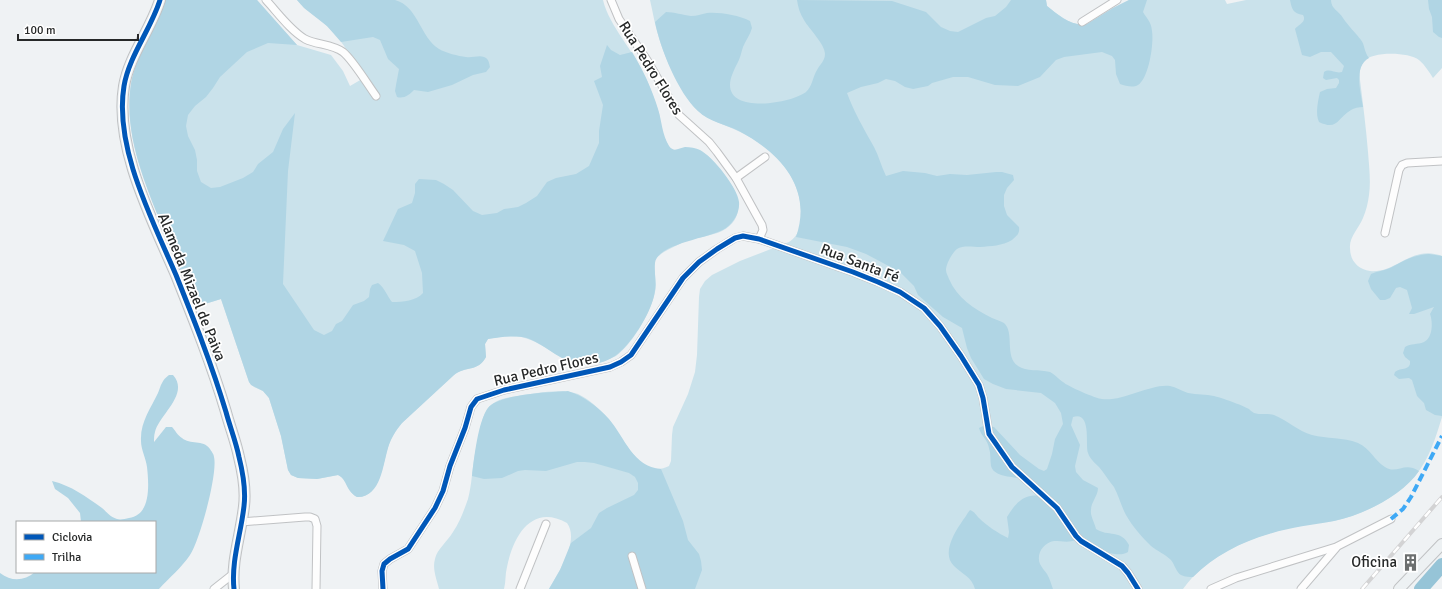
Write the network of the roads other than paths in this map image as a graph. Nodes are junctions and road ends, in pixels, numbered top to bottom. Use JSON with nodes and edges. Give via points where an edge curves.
{"nodes":[{"id":1,"x":160,"y":0,"type":"edge"},
{"id":2,"x":266,"y":0,"type":"edge"},
{"id":3,"x":611,"y":0,"type":"edge"},
{"id":4,"x":1117,"y":0,"type":"edge"},
{"id":5,"x":1082,"y":22,"type":"dead end"},
{"id":6,"x":376,"y":96,"type":"dead end"},
{"id":7,"x":764,"y":157,"type":"dead end"},
{"id":8,"x":1442,"y":161,"type":"edge"},
{"id":9,"x":736,"y":178,"type":"junction"},
{"id":10,"x":1385,"y":233,"type":"dead end"},
{"id":11,"x":759,"y":239,"type":"junction"},
{"id":12,"x":1391,"y":519,"type":"dead end"},
{"id":13,"x":241,"y":522,"type":"junction"},
{"id":14,"x":546,"y":524,"type":"dead end"},
{"id":15,"x":1442,"y":544,"type":"edge"},
{"id":16,"x":1336,"y":547,"type":"junction"},
{"id":17,"x":1314,"y":554,"type":"junction"},
{"id":18,"x":632,"y":556,"type":"dead end"},
{"id":19,"x":1322,"y":565,"type":"junction"},
{"id":20,"x":233,"y":574,"type":"junction"},
{"id":21,"x":214,"y":589,"type":"edge"},
{"id":22,"x":234,"y":589,"type":"edge"},
{"id":23,"x":316,"y":589,"type":"edge"},
{"id":24,"x":383,"y":589,"type":"edge"},
{"id":25,"x":520,"y":589,"type":"edge"},
{"id":26,"x":642,"y":589,"type":"edge"},
{"id":27,"x":1138,"y":589,"type":"edge"},
{"id":28,"x":1211,"y":589,"type":"edge"},
{"id":29,"x":1301,"y":589,"type":"edge"},
{"id":30,"x":1399,"y":589,"type":"edge"}],
"edges":[{"from":1,"to":13,"type":"street","name":"Alameda Mizael de Paiva","via":[[125,80],[122,111],[125,135],[149,212],[216,378],[233,434],[244,485]]},
{"from":2,"to":6,"type":"street","via":[[304,38],[329,45],[342,52]]},
{"from":3,"to":9,"type":"street","name":"Rua Pedro Flores","via":[[619,20],[647,60],[679,115],[709,142]]},
{"from":4,"to":5,"type":"street"},
{"from":7,"to":9,"type":"street"},
{"from":8,"to":10,"type":"street","via":[[1402,165]]},
{"from":9,"to":11,"type":"street","name":"Rua Pedro Flores","via":[[762,225],[763,230]]},
{"from":11,"to":24,"type":"street","name":"Rua Pedro Flores","via":[[743,236],[735,238],[699,262],[680,283],[631,355],[621,362],[604,369],[504,390],[477,399],[471,407],[464,433],[435,508],[408,549],[384,564]]},
{"from":11,"to":27,"type":"street","name":"Rua Santa Fé","via":[[878,282],[900,292],[924,308],[952,342],[979,385],[989,434],[1004,457],[1057,508],[1081,541],[1122,566]]},
{"from":12,"to":16,"type":"street"},
{"from":13,"to":20,"type":"street","name":"Alameda Mizael de Paiva"},
{"from":13,"to":23,"type":"street","via":[[305,517],[315,519]]},
{"from":14,"to":25,"type":"street"},
{"from":15,"to":30,"type":"street"},
{"from":16,"to":17,"type":"street"},
{"from":16,"to":19,"type":"street"},
{"from":17,"to":19,"type":"street"},
{"from":17,"to":28,"type":"street","via":[[1236,578]]},
{"from":18,"to":26,"type":"street"},
{"from":19,"to":29,"type":"street"},
{"from":20,"to":21,"type":"street"},
{"from":20,"to":22,"type":"street","name":"Alameda Mizael de Paiva"}]}
